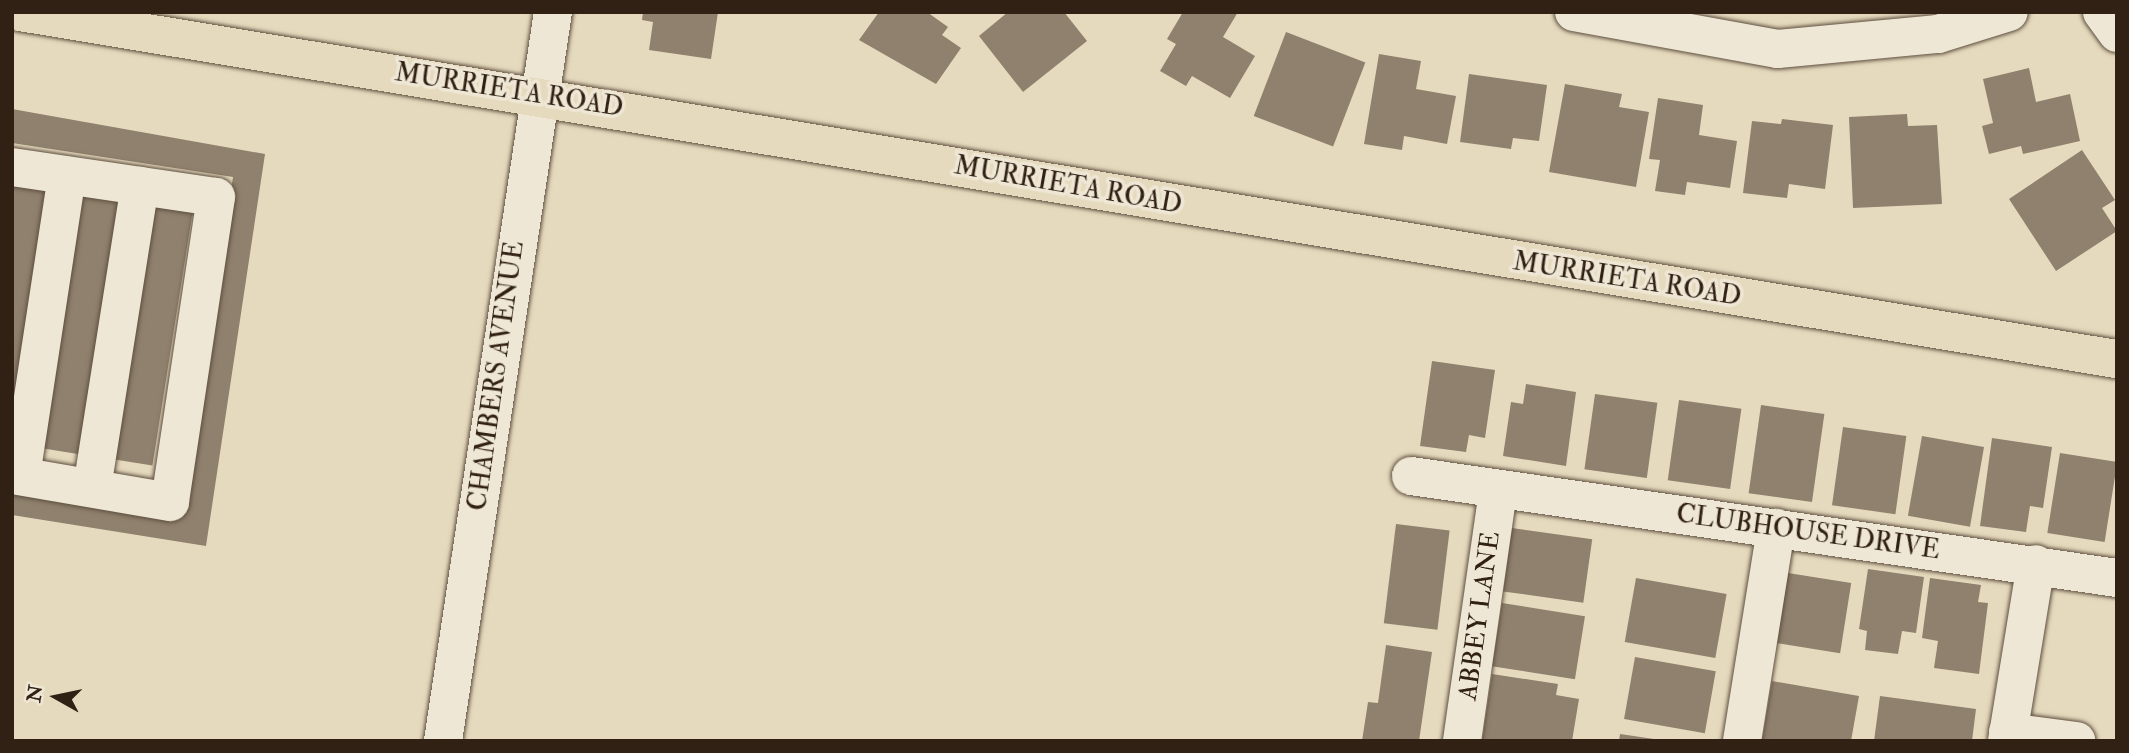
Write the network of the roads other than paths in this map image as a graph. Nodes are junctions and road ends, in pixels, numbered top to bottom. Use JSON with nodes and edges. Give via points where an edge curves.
{"nodes":[{"id":1,"x":20,"y":12,"type":"edge"},
{"id":2,"x":553,"y":12,"type":"edge"},
{"id":3,"x":1574,"y":12,"type":"edge"},
{"id":4,"x":2009,"y":12,"type":"edge"},
{"id":5,"x":2102,"y":12,"type":"edge"},
{"id":6,"x":88,"y":17,"type":"edge"},
{"id":7,"x":2117,"y":33,"type":"edge"},
{"id":8,"x":539,"y":96,"type":"junction"},
{"id":9,"x":12,"y":167,"type":"edge"},
{"id":10,"x":67,"y":175,"type":"junction"},
{"id":11,"x":140,"y":186,"type":"junction"},
{"id":12,"x":2117,"y":359,"type":"edge"},
{"id":13,"x":17,"y":475,"type":"edge"},
{"id":14,"x":1411,"y":476,"type":"dead end"},
{"id":15,"x":92,"y":488,"type":"junction"},
{"id":16,"x":1499,"y":492,"type":"junction"},
{"id":17,"x":1776,"y":528,"type":"junction"},
{"id":18,"x":2036,"y":564,"type":"junction"},
{"id":19,"x":2117,"y":578,"type":"edge"},
{"id":20,"x":2007,"y":737,"type":"edge"},
{"id":21,"x":443,"y":741,"type":"edge"},
{"id":22,"x":1462,"y":741,"type":"edge"},
{"id":23,"x":1742,"y":741,"type":"edge"},
{"id":24,"x":2076,"y":741,"type":"edge"}],
"edges":[{"from":1,"to":6,"type":"main road","name":"MURRIETA ROAD"},
{"from":2,"to":8,"type":"street","name":"CHAMBERS AVENUE"},
{"from":3,"to":4,"type":"street","via":[[1778,49],[1938,34]]},
{"from":5,"to":7,"type":"street"},
{"from":6,"to":8,"type":"main road","name":"MURRIETA ROAD"},
{"from":8,"to":12,"type":"main road","name":"MURRIETA ROAD"},
{"from":8,"to":21,"type":"street","name":"CHAMBERS AVENUE"},
{"from":9,"to":10,"type":"street"},
{"from":10,"to":11,"type":"street"},
{"from":10,"to":13,"type":"street"},
{"from":11,"to":15,"type":"street"},
{"from":11,"to":15,"type":"street","via":[[216,197],[170,502]]},
{"from":13,"to":15,"type":"street"},
{"from":14,"to":16,"type":"street","name":"CLUBHOUSE DRIVE"},
{"from":16,"to":17,"type":"street","name":"CLUBHOUSE DRIVE"},
{"from":16,"to":22,"type":"street","name":"ABBEY LANE"},
{"from":17,"to":18,"type":"street","name":"CLUBHOUSE DRIVE"},
{"from":17,"to":23,"type":"street"},
{"from":18,"to":19,"type":"street","name":"CLUBHOUSE DRIVE"},
{"from":18,"to":20,"type":"street"},
{"from":20,"to":24,"type":"street"}]}
